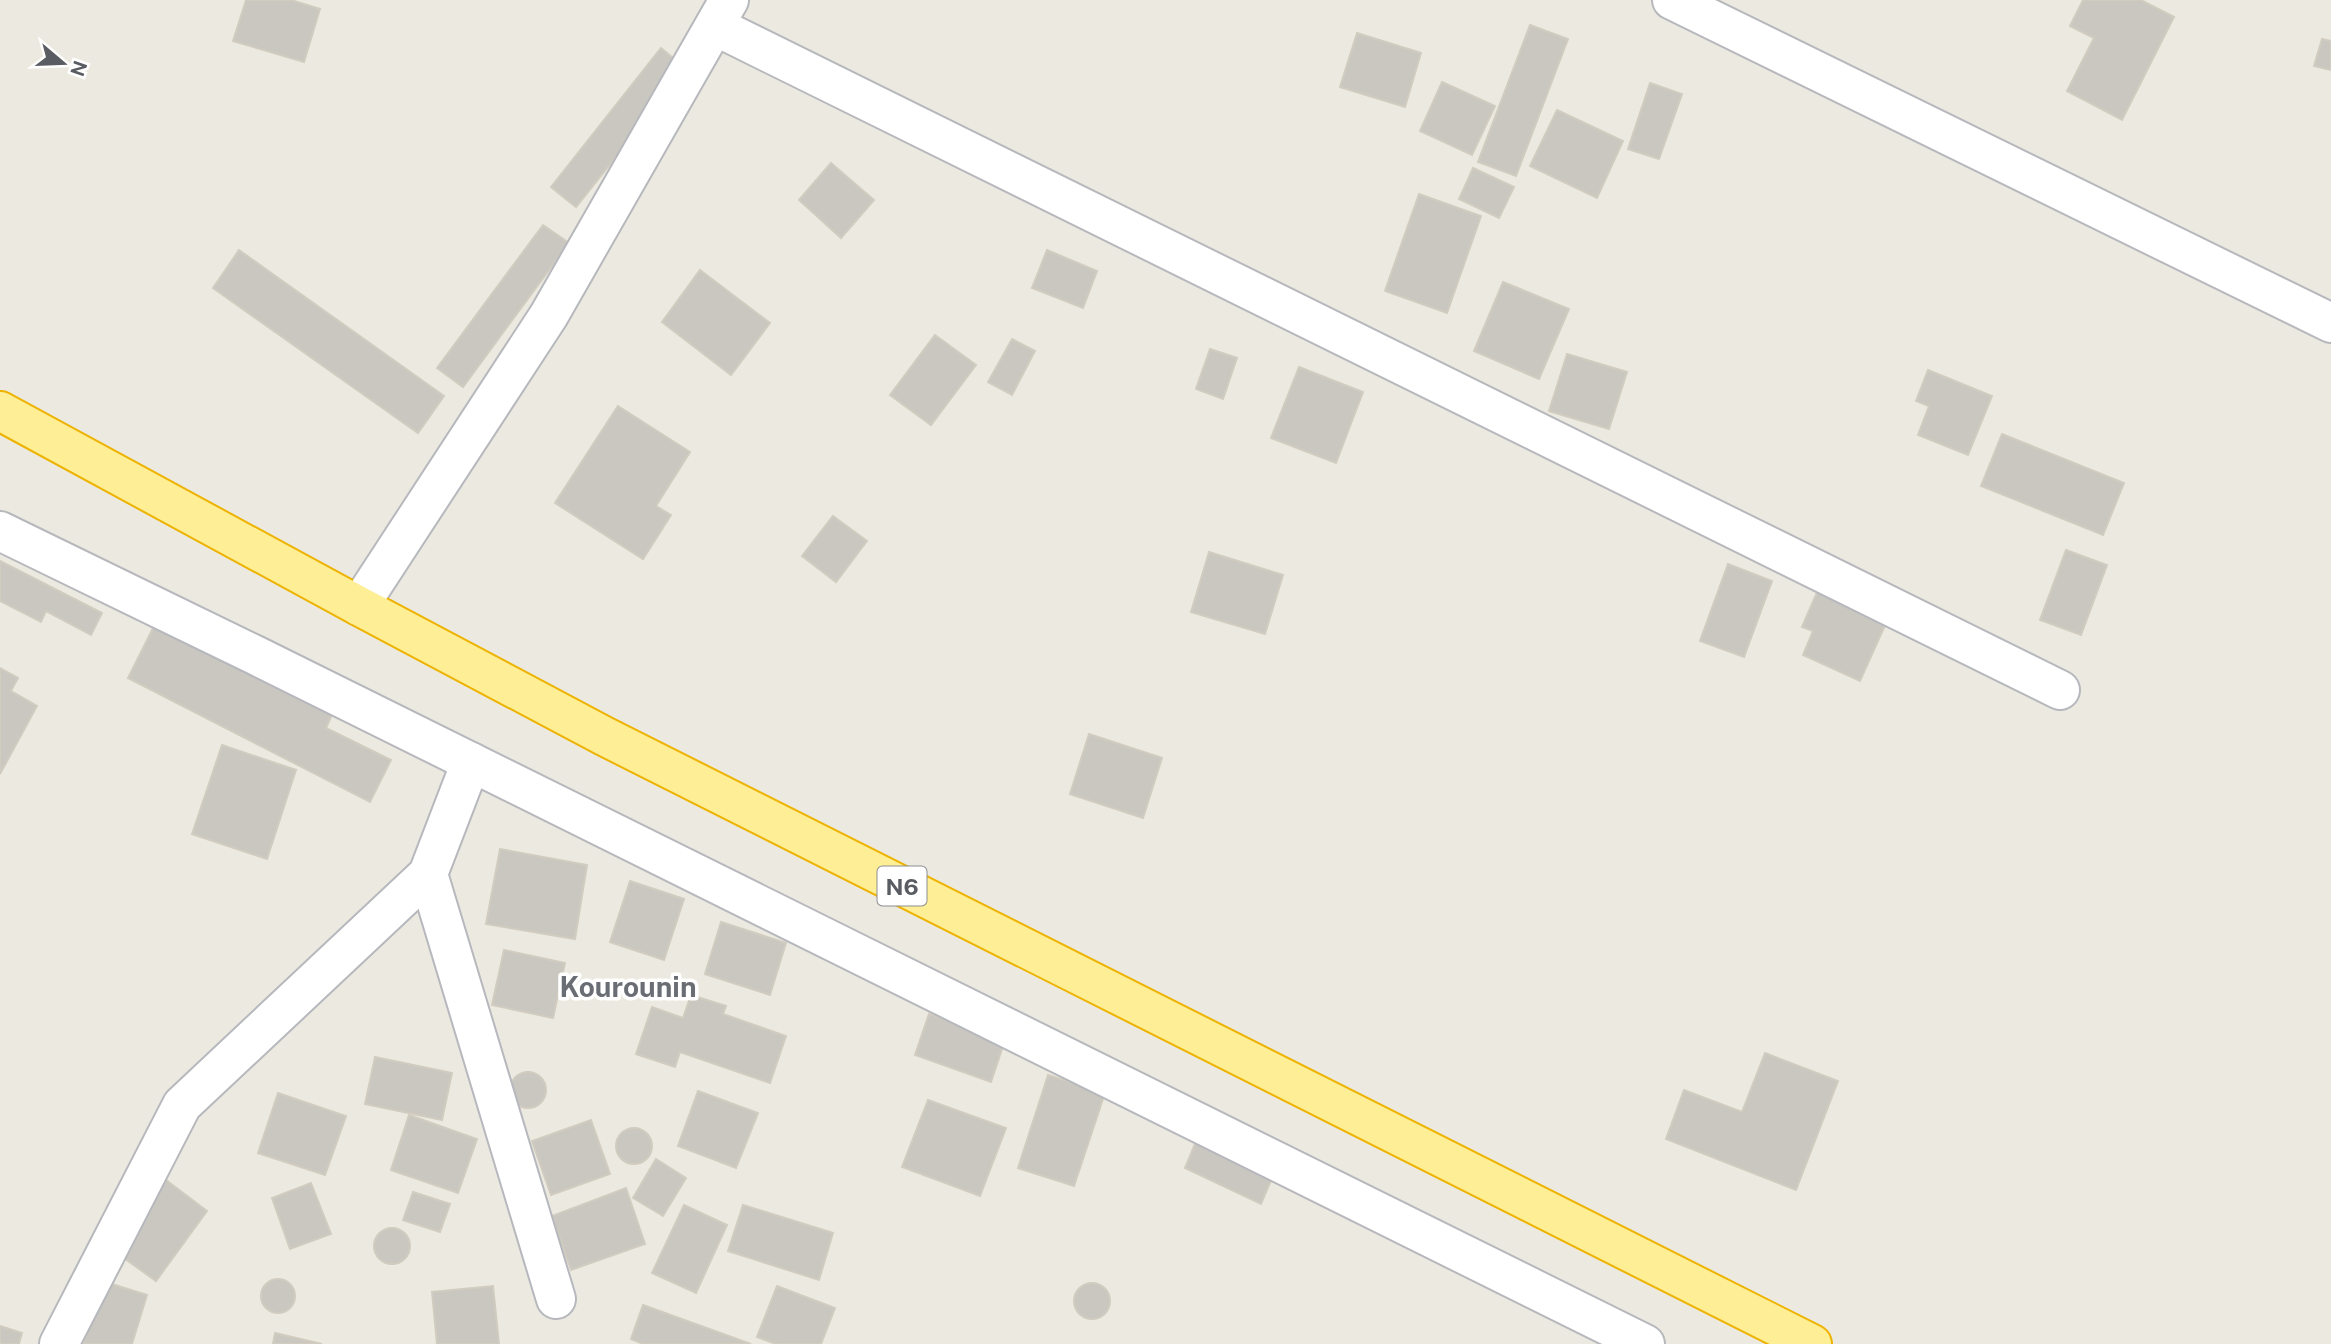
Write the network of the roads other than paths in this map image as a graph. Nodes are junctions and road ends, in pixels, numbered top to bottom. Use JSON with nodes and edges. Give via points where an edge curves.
{"nodes":[{"id":1,"x":1672,"y":0,"type":"edge"},
{"id":2,"x":722,"y":13,"type":"edge"},
{"id":3,"x":2331,"y":323,"type":"edge"},
{"id":4,"x":0,"y":411,"type":"edge"},
{"id":5,"x":0,"y":531,"type":"edge"},
{"id":6,"x":359,"y":606,"type":"junction"},
{"id":7,"x":2060,"y":690,"type":"dead end"},
{"id":8,"x":471,"y":762,"type":"junction"},
{"id":9,"x":428,"y":874,"type":"junction"},
{"id":10,"x":556,"y":1299,"type":"dead end"},
{"id":11,"x":59,"y":1344,"type":"edge"},
{"id":12,"x":1645,"y":1344,"type":"edge"},
{"id":13,"x":1812,"y":1344,"type":"edge"}],
"edges":[{"from":1,"to":3,"type":"street"},
{"from":2,"to":6,"type":"street","via":[[550,314]]},
{"from":2,"to":7,"type":"street"},
{"from":4,"to":6,"type":"highway","number":"N6"},
{"from":5,"to":8,"type":"street"},
{"from":6,"to":13,"type":"highway","number":"N6","via":[[604,736]]},
{"from":8,"to":9,"type":"street"},
{"from":8,"to":12,"type":"street"},
{"from":9,"to":10,"type":"street"},
{"from":9,"to":11,"type":"street","via":[[182,1105]]}]}
